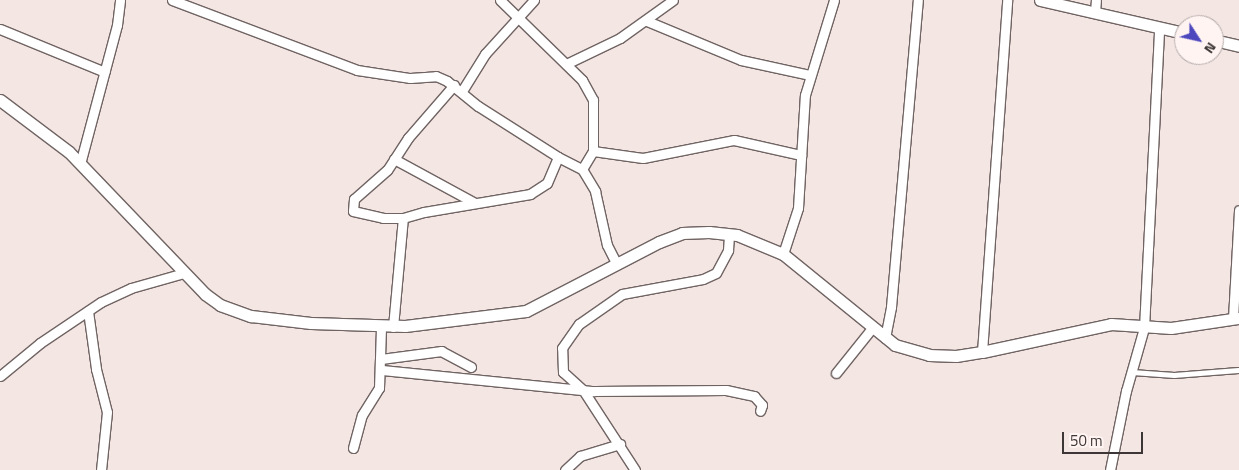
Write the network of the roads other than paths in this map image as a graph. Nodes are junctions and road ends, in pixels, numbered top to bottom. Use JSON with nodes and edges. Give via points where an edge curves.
{"nodes":[{"id":1,"x":120,"y":0,"type":"edge"},
{"id":2,"x":172,"y":0,"type":"edge"},
{"id":3,"x":500,"y":0,"type":"edge"},
{"id":4,"x":534,"y":0,"type":"edge"},
{"id":5,"x":673,"y":0,"type":"edge"},
{"id":6,"x":834,"y":0,"type":"edge"},
{"id":7,"x":918,"y":0,"type":"edge"},
{"id":8,"x":1007,"y":0,"type":"edge"},
{"id":9,"x":1040,"y":0,"type":"edge"},
{"id":10,"x":1096,"y":0,"type":"edge"},
{"id":11,"x":1095,"y":13,"type":"junction"},
{"id":12,"x":518,"y":18,"type":"junction"},
{"id":13,"x":647,"y":21,"type":"junction"},
{"id":14,"x":1160,"y":28,"type":"junction"},
{"id":15,"x":0,"y":29,"type":"edge"},
{"id":16,"x":1174,"y":31,"type":"edge"},
{"id":17,"x":1224,"y":42,"type":"edge"},
{"id":18,"x":1239,"y":46,"type":"edge"},
{"id":19,"x":566,"y":64,"type":"junction"},
{"id":20,"x":105,"y":72,"type":"junction"},
{"id":21,"x":810,"y":76,"type":"junction"},
{"id":22,"x":454,"y":85,"type":"junction"},
{"id":23,"x":462,"y":91,"type":"junction"},
{"id":24,"x":0,"y":100,"type":"edge"},
{"id":25,"x":593,"y":151,"type":"junction"},
{"id":26,"x":801,"y":155,"type":"junction"},
{"id":27,"x":558,"y":158,"type":"junction"},
{"id":28,"x":394,"y":159,"type":"junction"},
{"id":29,"x":80,"y":164,"type":"junction"},
{"id":30,"x":582,"y":168,"type":"junction"},
{"id":31,"x":475,"y":203,"type":"junction"},
{"id":32,"x":1239,"y":210,"type":"edge"},
{"id":33,"x":403,"y":218,"type":"junction"},
{"id":34,"x":729,"y":234,"type":"junction"},
{"id":35,"x":783,"y":254,"type":"junction"},
{"id":36,"x":617,"y":265,"type":"junction"},
{"id":37,"x":184,"y":273,"type":"junction"},
{"id":38,"x":88,"y":312,"type":"junction"},
{"id":39,"x":1236,"y":318,"type":"edge"},
{"id":40,"x":387,"y":326,"type":"junction"},
{"id":41,"x":872,"y":328,"type":"junction"},
{"id":42,"x":1144,"y":328,"type":"junction"},
{"id":43,"x":885,"y":338,"type":"junction"},
{"id":44,"x":982,"y":352,"type":"junction"},
{"id":45,"x":381,"y":358,"type":"junction"},
{"id":46,"x":470,"y":367,"type":"dead end"},
{"id":47,"x":382,"y":370,"type":"junction"},
{"id":48,"x":1238,"y":370,"type":"edge"},
{"id":49,"x":1131,"y":371,"type":"junction"},
{"id":50,"x":836,"y":373,"type":"dead end"},
{"id":51,"x":0,"y":376,"type":"edge"},
{"id":52,"x":583,"y":390,"type":"junction"},
{"id":53,"x":760,"y":411,"type":"dead end"},
{"id":54,"x":620,"y":444,"type":"junction"},
{"id":55,"x":353,"y":448,"type":"dead end"},
{"id":56,"x":101,"y":470,"type":"edge"},
{"id":57,"x":565,"y":470,"type":"edge"},
{"id":58,"x":635,"y":470,"type":"edge"},
{"id":59,"x":1110,"y":470,"type":"edge"}],
"edges":[{"from":1,"to":20,"type":"street","via":[[118,25]]},
{"from":2,"to":22,"type":"street","via":[[357,70],[410,78],[436,76]]},
{"from":3,"to":12,"type":"street"},
{"from":4,"to":12,"type":"street"},
{"from":5,"to":13,"type":"street"},
{"from":6,"to":21,"type":"street"},
{"from":7,"to":43,"type":"street","via":[[891,307]]},
{"from":8,"to":44,"type":"street"},
{"from":9,"to":11,"type":"street"},
{"from":10,"to":11,"type":"street"},
{"from":11,"to":14,"type":"street"},
{"from":12,"to":19,"type":"street"},
{"from":12,"to":23,"type":"street","via":[[485,54]]},
{"from":13,"to":19,"type":"street"},
{"from":13,"to":21,"type":"street","via":[[741,60]]},
{"from":14,"to":16,"type":"street"},
{"from":14,"to":42,"type":"street"},
{"from":15,"to":20,"type":"street"},
{"from":17,"to":18,"type":"street"},
{"from":19,"to":25,"type":"street","via":[[582,80],[593,100]]},
{"from":20,"to":29,"type":"street"},
{"from":21,"to":26,"type":"street","via":[[801,127]]},
{"from":22,"to":23,"type":"street"},
{"from":22,"to":28,"type":"street"},
{"from":23,"to":27,"type":"street"},
{"from":24,"to":29,"type":"street","via":[[33,123]]},
{"from":25,"to":26,"type":"street","via":[[643,158],[734,140]]},
{"from":25,"to":30,"type":"street"},
{"from":26,"to":35,"type":"street","via":[[798,208]]},
{"from":27,"to":30,"type":"street"},
{"from":27,"to":31,"type":"street","via":[[550,179],[540,190]]},
{"from":28,"to":31,"type":"street"},
{"from":28,"to":33,"type":"street","via":[[354,199],[351,208],[361,214]]},
{"from":29,"to":37,"type":"street"},
{"from":30,"to":36,"type":"street","via":[[595,191],[607,245]]},
{"from":31,"to":33,"type":"street"},
{"from":32,"to":39,"type":"street"},
{"from":33,"to":40,"type":"street"},
{"from":34,"to":35,"type":"street","via":[[765,244]]},
{"from":34,"to":36,"type":"street","via":[[682,233]]},
{"from":34,"to":52,"type":"street","via":[[728,250],[716,273],[703,279],[622,294],[579,324],[562,348],[561,360],[563,372]]},
{"from":35,"to":41,"type":"street"},
{"from":36,"to":40,"type":"street","via":[[526,311]]},
{"from":37,"to":38,"type":"street","via":[[131,288]]},
{"from":37,"to":40,"type":"street","via":[[220,305],[251,316]]},
{"from":38,"to":51,"type":"street","via":[[40,343]]},
{"from":38,"to":56,"type":"street","via":[[96,369],[104,390],[107,412]]},
{"from":39,"to":42,"type":"street","via":[[1171,328]]},
{"from":40,"to":45,"type":"street"},
{"from":41,"to":43,"type":"street"},
{"from":41,"to":50,"type":"street"},
{"from":42,"to":44,"type":"street","via":[[1111,324],[1084,327]]},
{"from":42,"to":49,"type":"street"},
{"from":43,"to":44,"type":"street","via":[[895,345],[929,355],[956,356]]},
{"from":45,"to":46,"type":"street","via":[[441,351]]},
{"from":45,"to":47,"type":"street"},
{"from":47,"to":52,"type":"street"},
{"from":47,"to":55,"type":"street","via":[[379,388],[362,415]]},
{"from":48,"to":49,"type":"lane","via":[[1174,375]]},
{"from":49,"to":59,"type":"street"},
{"from":52,"to":53,"type":"street","via":[[726,390],[754,396],[762,405]]},
{"from":52,"to":54,"type":"street"},
{"from":54,"to":57,"type":"street","via":[[580,456]]},
{"from":54,"to":58,"type":"street"}]}
